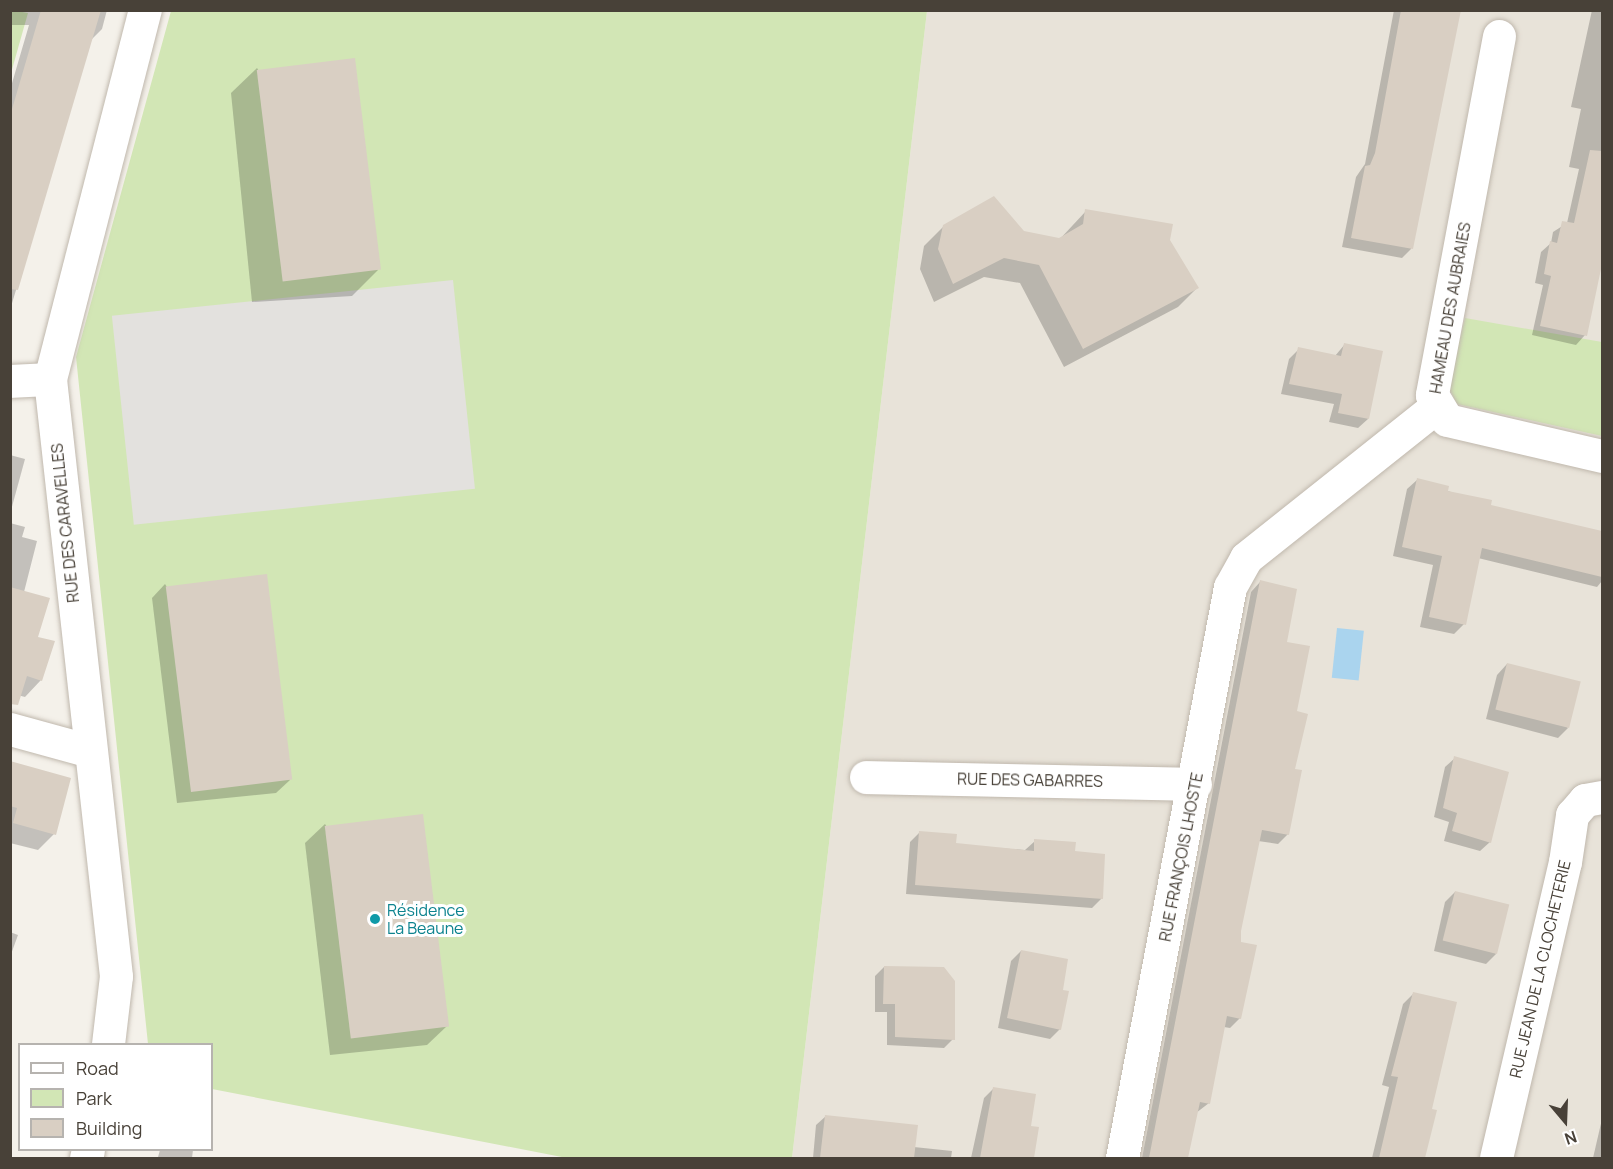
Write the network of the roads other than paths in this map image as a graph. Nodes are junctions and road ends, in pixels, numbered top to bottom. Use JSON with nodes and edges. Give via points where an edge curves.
{"nodes":[{"id":1,"x":145,"y":10,"type":"edge"},
{"id":2,"x":1499,"y":36,"type":"dead end"},
{"id":3,"x":50,"y":379,"type":"junction"},
{"id":4,"x":10,"y":381,"type":"edge"},
{"id":5,"x":1436,"y":407,"type":"junction"},
{"id":6,"x":1602,"y":456,"type":"edge"},
{"id":7,"x":10,"y":729,"type":"edge"},
{"id":8,"x":90,"y":751,"type":"junction"},
{"id":9,"x":866,"y":777,"type":"dead end"},
{"id":10,"x":1195,"y":784,"type":"junction"},
{"id":11,"x":1602,"y":797,"type":"edge"},
{"id":12,"x":108,"y":1043,"type":"edge"},
{"id":13,"x":1122,"y":1158,"type":"edge"},
{"id":14,"x":1496,"y":1158,"type":"edge"}],
"edges":[{"from":1,"to":3,"type":"street","name":"RUE DES CARAVELLES"},
{"from":2,"to":5,"type":"street","name":"HAMEAU DES AUBRAIES","via":[[1432,395]]},
{"from":3,"to":4,"type":"street"},
{"from":3,"to":8,"type":"street","name":"RUE DES CARAVELLES"},
{"from":5,"to":6,"type":"street","name":"HAMEAU DES AUBRAIES","via":[[1447,420]]},
{"from":5,"to":10,"type":"street","name":"RUE FRANÇOIS LHOSTE","via":[[1246,558],[1230,588]]},
{"from":7,"to":8,"type":"street"},
{"from":8,"to":12,"type":"street","name":"RUE DES CARAVELLES","via":[[116,976]]},
{"from":9,"to":10,"type":"street","name":"RUE DES GABARRES"},
{"from":10,"to":13,"type":"street","name":"RUE FRANÇOIS LHOSTE"},
{"from":11,"to":14,"type":"street","name":"RUE JEAN DE LA CLOCHETERIE","via":[[1586,800],[1572,816],[1565,862]]}]}
